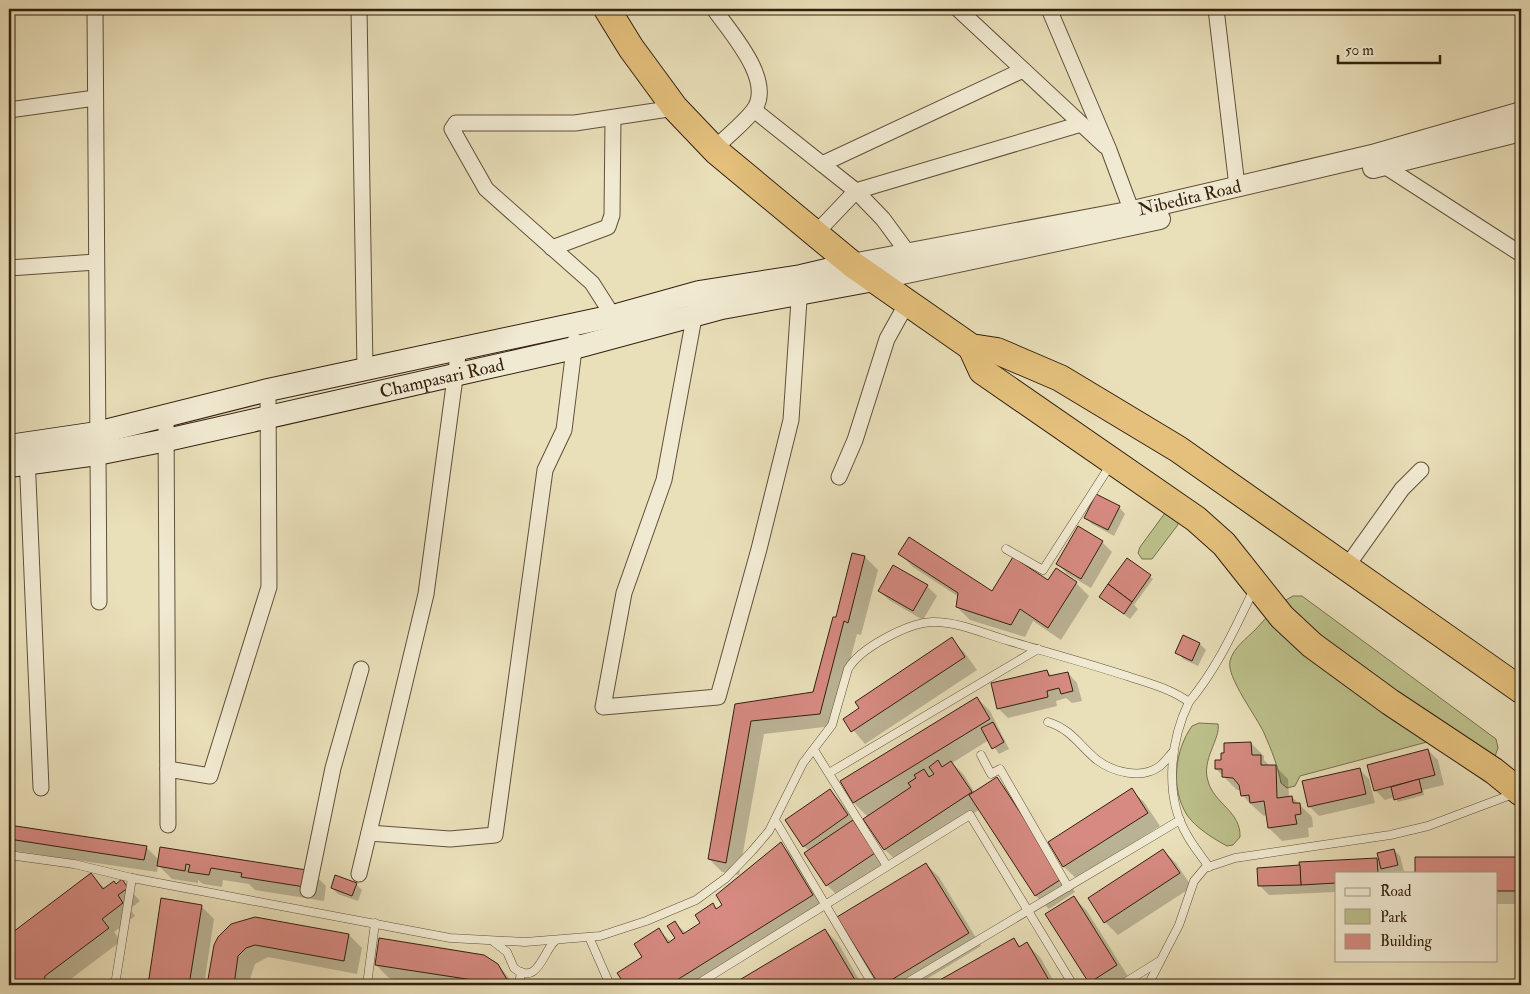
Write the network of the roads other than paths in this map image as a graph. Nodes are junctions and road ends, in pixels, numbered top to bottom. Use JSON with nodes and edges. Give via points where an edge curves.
{"nodes":[{"id":1,"x":95,"y":9,"type":"edge"},
{"id":2,"x":359,"y":9,"type":"edge"},
{"id":3,"x":607,"y":9,"type":"edge"},
{"id":4,"x":714,"y":9,"type":"edge"},
{"id":5,"x":958,"y":9,"type":"edge"},
{"id":6,"x":1048,"y":9,"type":"edge"},
{"id":7,"x":1216,"y":9,"type":"edge"},
{"id":8,"x":1023,"y":70,"type":"junction"},
{"id":9,"x":95,"y":98,"type":"junction"},
{"id":10,"x":675,"y":108,"type":"junction"},
{"id":11,"x":9,"y":110,"type":"edge"},
{"id":12,"x":754,"y":110,"type":"junction"},
{"id":13,"x":1521,"y":112,"type":"edge"},
{"id":14,"x":613,"y":118,"type":"junction"},
{"id":15,"x":1081,"y":124,"type":"junction"},
{"id":16,"x":1521,"y":131,"type":"edge"},
{"id":17,"x":714,"y":149,"type":"junction"},
{"id":18,"x":1109,"y":150,"type":"junction"},
{"id":19,"x":822,"y":164,"type":"junction"},
{"id":20,"x":1383,"y":166,"type":"junction"},
{"id":21,"x":1237,"y":186,"type":"junction"},
{"id":22,"x":856,"y":191,"type":"junction"},
{"id":23,"x":1135,"y":218,"type":"junction"},
{"id":24,"x":816,"y":233,"type":"junction"},
{"id":25,"x":552,"y":248,"type":"junction"},
{"id":26,"x":908,"y":253,"type":"junction"},
{"id":27,"x":1521,"y":254,"type":"edge"},
{"id":28,"x":96,"y":262,"type":"junction"},
{"id":29,"x":852,"y":264,"type":"junction"},
{"id":30,"x":9,"y":268,"type":"edge"},
{"id":31,"x":874,"y":280,"type":"junction"},
{"id":32,"x":800,"y":286,"type":"junction"},
{"id":33,"x":699,"y":292,"type":"junction"},
{"id":34,"x":907,"y":303,"type":"junction"},
{"id":35,"x":695,"y":315,"type":"junction"},
{"id":36,"x":613,"y":316,"type":"junction"},
{"id":37,"x":578,"y":322,"type":"junction"},
{"id":38,"x":971,"y":347,"type":"junction"},
{"id":39,"x":459,"y":348,"type":"junction"},
{"id":40,"x":574,"y":348,"type":"junction"},
{"id":41,"x":366,"y":369,"type":"junction"},
{"id":42,"x":456,"y":375,"type":"junction"},
{"id":43,"x":268,"y":390,"type":"junction"},
{"id":44,"x":166,"y":415,"type":"junction"},
{"id":45,"x":268,"y":416,"type":"junction"},
{"id":46,"x":167,"y":440,"type":"junction"},
{"id":47,"x":97,"y":443,"type":"junction"},
{"id":48,"x":18,"y":455,"type":"edge"},
{"id":49,"x":1114,"y":461,"type":"junction"},
{"id":50,"x":1421,"y":470,"type":"dead end"},
{"id":51,"x":839,"y":477,"type":"dead end"},
{"id":52,"x":1006,"y":549,"type":"dead end"},
{"id":53,"x":1345,"y":569,"type":"junction"},
{"id":54,"x":1256,"y":586,"type":"junction"},
{"id":55,"x":99,"y":602,"type":"dead end"},
{"id":56,"x":1038,"y":649,"type":"junction"},
{"id":57,"x":361,"y":669,"type":"dead end"},
{"id":58,"x":1521,"y":690,"type":"edge"},
{"id":59,"x":1189,"y":702,"type":"junction"},
{"id":60,"x":1048,"y":722,"type":"dead end"},
{"id":61,"x":814,"y":750,"type":"junction"},
{"id":62,"x":1173,"y":752,"type":"junction"},
{"id":63,"x":981,"y":755,"type":"dead end"},
{"id":64,"x":168,"y":769,"type":"junction"},
{"id":65,"x":829,"y":773,"type":"junction"},
{"id":66,"x":41,"y":788,"type":"dead end"},
{"id":67,"x":1520,"y":793,"type":"edge"},
{"id":68,"x":775,"y":820,"type":"junction"},
{"id":69,"x":1180,"y":820,"type":"junction"},
{"id":70,"x":168,"y":825,"type":"dead end"},
{"id":71,"x":369,"y":833,"type":"junction"},
{"id":72,"x":9,"y":855,"type":"edge"},
{"id":73,"x":888,"y":866,"type":"junction"},
{"id":74,"x":1209,"y":867,"type":"junction"},
{"id":75,"x":359,"y":874,"type":"dead end"},
{"id":76,"x":132,"y":878,"type":"junction"},
{"id":77,"x":1068,"y":887,"type":"junction"},
{"id":78,"x":308,"y":890,"type":"dead end"},
{"id":79,"x":826,"y":905,"type":"junction"},
{"id":80,"x":1028,"y":911,"type":"junction"},
{"id":81,"x":375,"y":924,"type":"junction"},
{"id":82,"x":589,"y":937,"type":"junction"},
{"id":83,"x":555,"y":941,"type":"junction"},
{"id":84,"x":494,"y":942,"type":"junction"},
{"id":85,"x":1158,"y":962,"type":"junction"},
{"id":86,"x":521,"y":972,"type":"junction"},
{"id":87,"x":115,"y":985,"type":"edge"},
{"id":88,"x":367,"y":985,"type":"edge"},
{"id":89,"x":519,"y":985,"type":"edge"},
{"id":90,"x":610,"y":985,"type":"edge"},
{"id":91,"x":696,"y":985,"type":"edge"},
{"id":92,"x":873,"y":985,"type":"edge"},
{"id":93,"x":902,"y":985,"type":"edge"},
{"id":94,"x":1073,"y":985,"type":"edge"},
{"id":95,"x":1121,"y":985,"type":"edge"},
{"id":96,"x":1148,"y":985,"type":"edge"}],
"edges":[{"from":1,"to":9,"type":"street"},
{"from":2,"to":41,"type":"street"},
{"from":3,"to":10,"type":"highway"},
{"from":4,"to":12,"type":"street","via":[[756,72],[760,90]]},
{"from":5,"to":8,"type":"street"},
{"from":6,"to":18,"type":"street"},
{"from":7,"to":21,"type":"street"},
{"from":8,"to":15,"type":"street"},
{"from":8,"to":19,"type":"street"},
{"from":9,"to":11,"type":"street"},
{"from":9,"to":28,"type":"street"},
{"from":10,"to":14,"type":"street"},
{"from":10,"to":17,"type":"highway"},
{"from":12,"to":17,"type":"street"},
{"from":12,"to":19,"type":"street"},
{"from":13,"to":21,"type":"street","name":"Nibedita Road","via":[[1372,155]]},
{"from":14,"to":25,"type":"street","via":[[612,215],[608,227]]},
{"from":14,"to":25,"type":"street","via":[[567,124],[456,123],[452,129],[486,189]]},
{"from":15,"to":18,"type":"street"},
{"from":15,"to":22,"type":"street"},
{"from":16,"to":20,"type":"street","name":"Nibedita Road"},
{"from":17,"to":24,"type":"highway"},
{"from":18,"to":23,"type":"street"},
{"from":19,"to":22,"type":"street"},
{"from":20,"to":23,"type":"street","name":"Nibedita Road"},
{"from":20,"to":27,"type":"street"},
{"from":21,"to":23,"type":"street","name":"Nibedita Road"},
{"from":22,"to":24,"type":"street"},
{"from":22,"to":26,"type":"street","via":[[883,219]]},
{"from":23,"to":26,"type":"street","name":"Nibedita Road"},
{"from":23,"to":31,"type":"street","name":"Nibedita Road"},
{"from":24,"to":29,"type":"highway"},
{"from":25,"to":36,"type":"street","via":[[595,286]]},
{"from":26,"to":29,"type":"street","name":"Nibedita Road"},
{"from":28,"to":30,"type":"street"},
{"from":28,"to":47,"type":"street"},
{"from":29,"to":31,"type":"highway"},
{"from":29,"to":32,"type":"main road","name":"Champasari Road"},
{"from":31,"to":32,"type":"main road","name":"Champasari Road"},
{"from":31,"to":34,"type":"highway"},
{"from":32,"to":33,"type":"main road","name":"Champasari Road"},
{"from":32,"to":35,"type":"main road","name":"Champasari Road","via":[[756,301]]},
{"from":32,"to":35,"type":"street","via":[[791,420],[718,697],[603,707],[624,593],[664,480]]},
{"from":33,"to":35,"type":"street"},
{"from":33,"to":36,"type":"main road","name":"Champasari Road"},
{"from":34,"to":38,"type":"highway"},
{"from":34,"to":51,"type":"street","via":[[887,339],[855,440]]},
{"from":35,"to":40,"type":"main road","name":"Champasari Road"},
{"from":36,"to":37,"type":"main road","name":"Champasari Road"},
{"from":37,"to":39,"type":"main road","name":"Champasari Road"},
{"from":37,"to":40,"type":"street"},
{"from":38,"to":49,"type":"highway","via":[[982,372]]},
{"from":38,"to":53,"type":"highway","via":[[997,351],[1060,378],[1112,408],[1221,479]]},
{"from":39,"to":41,"type":"main road","name":"Champasari Road"},
{"from":39,"to":42,"type":"street"},
{"from":40,"to":42,"type":"main road","name":"Champasari Road"},
{"from":40,"to":71,"type":"street","via":[[564,430],[545,470],[495,835],[450,839]]},
{"from":41,"to":43,"type":"main road","name":"Champasari Road"},
{"from":42,"to":45,"type":"main road","name":"Champasari Road"},
{"from":42,"to":71,"type":"street","via":[[426,594]]},
{"from":43,"to":44,"type":"main road","name":"Champasari Road"},
{"from":43,"to":45,"type":"street"},
{"from":44,"to":46,"type":"street"},
{"from":44,"to":47,"type":"main road","name":"Champasari Road"},
{"from":45,"to":46,"type":"main road","name":"Champasari Road"},
{"from":45,"to":64,"type":"street","via":[[270,587],[210,776]]},
{"from":46,"to":47,"type":"main road","name":"Champasari Road"},
{"from":46,"to":64,"type":"street"},
{"from":47,"to":48,"type":"main road","name":"Champasari Road"},
{"from":47,"to":55,"type":"street"},
{"from":48,"to":66,"type":"street"},
{"from":49,"to":52,"type":"lane","via":[[1043,570]]},
{"from":49,"to":54,"type":"highway","via":[[1196,518],[1224,544]]},
{"from":50,"to":53,"type":"street","via":[[1402,489]]},
{"from":53,"to":58,"type":"highway"},
{"from":54,"to":59,"type":"lane","via":[[1214,669]]},
{"from":54,"to":67,"type":"highway","via":[[1312,645],[1494,771]]},
{"from":56,"to":59,"type":"lane","via":[[1174,692]]},
{"from":56,"to":61,"type":"lane","via":[[940,622],[908,627],[853,661],[832,724]]},
{"from":56,"to":65,"type":"lane"},
{"from":57,"to":78,"type":"street","via":[[333,768]]},
{"from":59,"to":62,"type":"lane","via":[[1180,721]]},
{"from":60,"to":62,"type":"lane","via":[[1069,731],[1097,760],[1112,769],[1130,773],[1152,771]]},
{"from":61,"to":65,"type":"lane"},
{"from":61,"to":68,"type":"lane","via":[[803,763]]},
{"from":62,"to":69,"type":"lane","via":[[1174,795]]},
{"from":63,"to":77,"type":"lane","via":[[991,774],[1000,769]]},
{"from":64,"to":70,"type":"street"},
{"from":65,"to":73,"type":"lane"},
{"from":67,"to":74,"type":"lane","via":[[1428,826],[1365,840],[1236,858]]},
{"from":68,"to":79,"type":"lane"},
{"from":68,"to":82,"type":"lane","via":[[758,844],[726,878],[696,900],[628,927]]},
{"from":69,"to":74,"type":"lane"},
{"from":69,"to":77,"type":"lane"},
{"from":71,"to":75,"type":"street"},
{"from":72,"to":76,"type":"lane","via":[[74,864]]},
{"from":73,"to":79,"type":"lane"},
{"from":73,"to":80,"type":"lane","via":[[970,815]]},
{"from":74,"to":85,"type":"lane","via":[[1204,868],[1194,882],[1179,924]]},
{"from":76,"to":81,"type":"lane"},
{"from":76,"to":87,"type":"lane"},
{"from":77,"to":80,"type":"lane"},
{"from":79,"to":91,"type":"lane"},
{"from":79,"to":92,"type":"lane"},
{"from":80,"to":93,"type":"lane"},
{"from":80,"to":94,"type":"lane"},
{"from":81,"to":84,"type":"lane","via":[[450,938]]},
{"from":81,"to":88,"type":"lane"},
{"from":82,"to":83,"type":"lane"},
{"from":82,"to":90,"type":"lane"},
{"from":83,"to":84,"type":"lane"},
{"from":83,"to":86,"type":"lane","via":[[542,964],[536,969]]},
{"from":84,"to":86,"type":"lane","via":[[507,952],[514,968]]},
{"from":85,"to":95,"type":"lane"},
{"from":85,"to":96,"type":"lane"},
{"from":86,"to":89,"type":"lane"}]}
